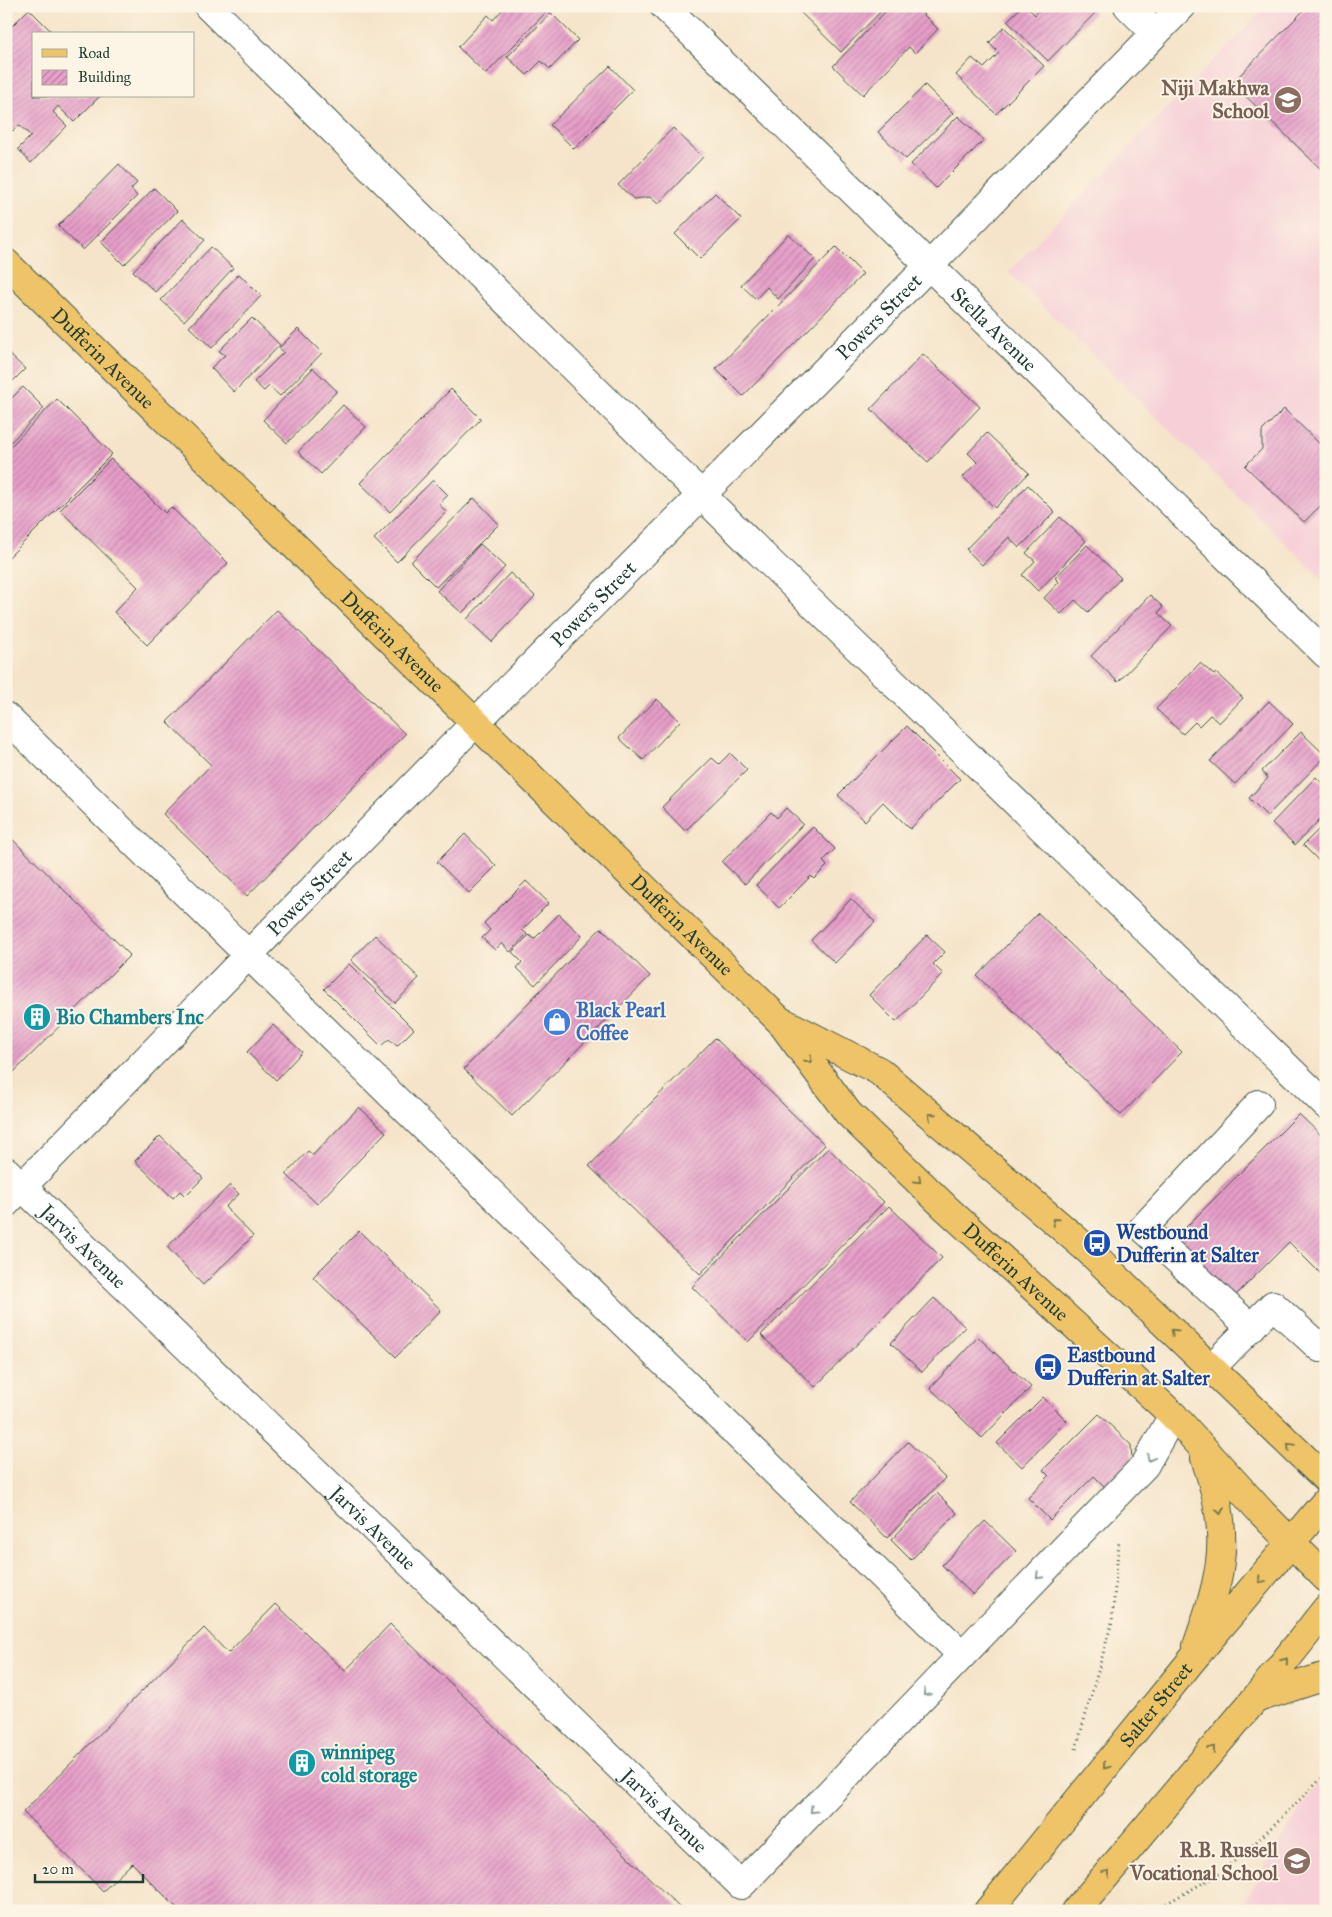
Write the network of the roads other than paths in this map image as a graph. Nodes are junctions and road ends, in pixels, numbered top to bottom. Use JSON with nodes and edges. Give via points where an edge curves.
{"nodes":[{"id":1,"x":208,"y":6,"type":"edge"},
{"id":2,"x":664,"y":6,"type":"edge"},
{"id":3,"x":1128,"y":6,"type":"edge"},
{"id":4,"x":1182,"y":6,"type":"edge"},
{"id":5,"x":1155,"y":33,"type":"junction"},
{"id":6,"x":6,"y":263,"type":"edge"},
{"id":7,"x":929,"y":266,"type":"junction"},
{"id":8,"x":701,"y":495,"type":"junction"},
{"id":9,"x":1326,"y":654,"type":"edge"},
{"id":10,"x":6,"y":717,"type":"edge"},
{"id":11,"x":475,"y":723,"type":"junction"},
{"id":12,"x":249,"y":954,"type":"junction"},
{"id":13,"x":780,"y":1021,"type":"junction"},
{"id":14,"x":1259,"y":1104,"type":"dead end"},
{"id":15,"x":1326,"y":1105,"type":"edge"},
{"id":16,"x":12,"y":1187,"type":"edge"},
{"id":17,"x":1251,"y":1328,"type":"junction"},
{"id":18,"x":1326,"y":1342,"type":"edge"},
{"id":19,"x":1212,"y":1368,"type":"junction"},
{"id":20,"x":1173,"y":1415,"type":"junction"},
{"id":21,"x":1201,"y":1447,"type":"junction"},
{"id":22,"x":1326,"y":1479,"type":"edge"},
{"id":23,"x":1326,"y":1501,"type":"edge"},
{"id":24,"x":1293,"y":1542,"type":"junction"},
{"id":25,"x":1326,"y":1578,"type":"edge"},
{"id":26,"x":1326,"y":1609,"type":"edge"},
{"id":27,"x":962,"y":1655,"type":"junction"},
{"id":28,"x":1192,"y":1660,"type":"junction"},
{"id":29,"x":1326,"y":1676,"type":"edge"},
{"id":30,"x":1254,"y":1699,"type":"junction"},
{"id":31,"x":988,"y":1911,"type":"edge"},
{"id":32,"x":1076,"y":1911,"type":"edge"}],
"edges":[{"from":1,"to":8,"type":"street"},
{"from":2,"to":7,"type":"street","name":"Stella Avenue"},
{"from":3,"to":5,"type":"street"},
{"from":4,"to":5,"type":"street","name":"Powers Street"},
{"from":5,"to":7,"type":"street","name":"Powers Street"},
{"from":6,"to":11,"type":"main road","name":"Dufferin Avenue"},
{"from":7,"to":8,"type":"street","name":"Powers Street"},
{"from":7,"to":9,"type":"street","name":"Stella Avenue"},
{"from":8,"to":11,"type":"street","name":"Powers Street"},
{"from":8,"to":15,"type":"street"},
{"from":10,"to":12,"type":"street"},
{"from":11,"to":12,"type":"street","name":"Powers Street"},
{"from":11,"to":13,"type":"main road","name":"Dufferin Avenue"},
{"from":12,"to":16,"type":"street","name":"Powers Street"},
{"from":12,"to":27,"type":"street"},
{"from":19,"to":13,"type":"main road","name":"Dufferin Avenue","one_way":true,"via":[[1087,1249],[879,1071]]},
{"from":13,"to":20,"type":"main road","name":"Dufferin Avenue","one_way":true,"via":[[848,1113],[946,1208]]},
{"from":14,"to":17,"type":"street","via":[[1143,1228]]},
{"from":27,"to":16,"type":"street","name":"Jarvis Avenue","one_way":true,"via":[[741,1885]]},
{"from":17,"to":18,"type":"street","via":[[1273,1305],[1320,1348]]},
{"from":17,"to":19,"type":"street"},
{"from":22,"to":19,"type":"main road","name":"Dufferin Avenue","one_way":true},
{"from":20,"to":21,"type":"main road","name":"Dufferin Avenue"},
{"from":20,"to":27,"type":"street","one_way":true,"via":[[1146,1465]]},
{"from":21,"to":24,"type":"main road","name":"Dufferin Avenue"},
{"from":21,"to":28,"type":"main road","one_way":true,"via":[[1216,1489],[1223,1547],[1215,1593]]},
{"from":23,"to":24,"type":"main road","name":"Salter Street"},
{"from":24,"to":25,"type":"main road","name":"Dufferin Avenue"},
{"from":24,"to":28,"type":"main road","name":"Salter Street","one_way":true},
{"from":30,"to":26,"type":"main road","one_way":true},
{"from":28,"to":31,"type":"main road","name":"Salter Street","one_way":true},
{"from":29,"to":30,"type":"main road"},
{"from":32,"to":30,"type":"main road","one_way":true}]}
